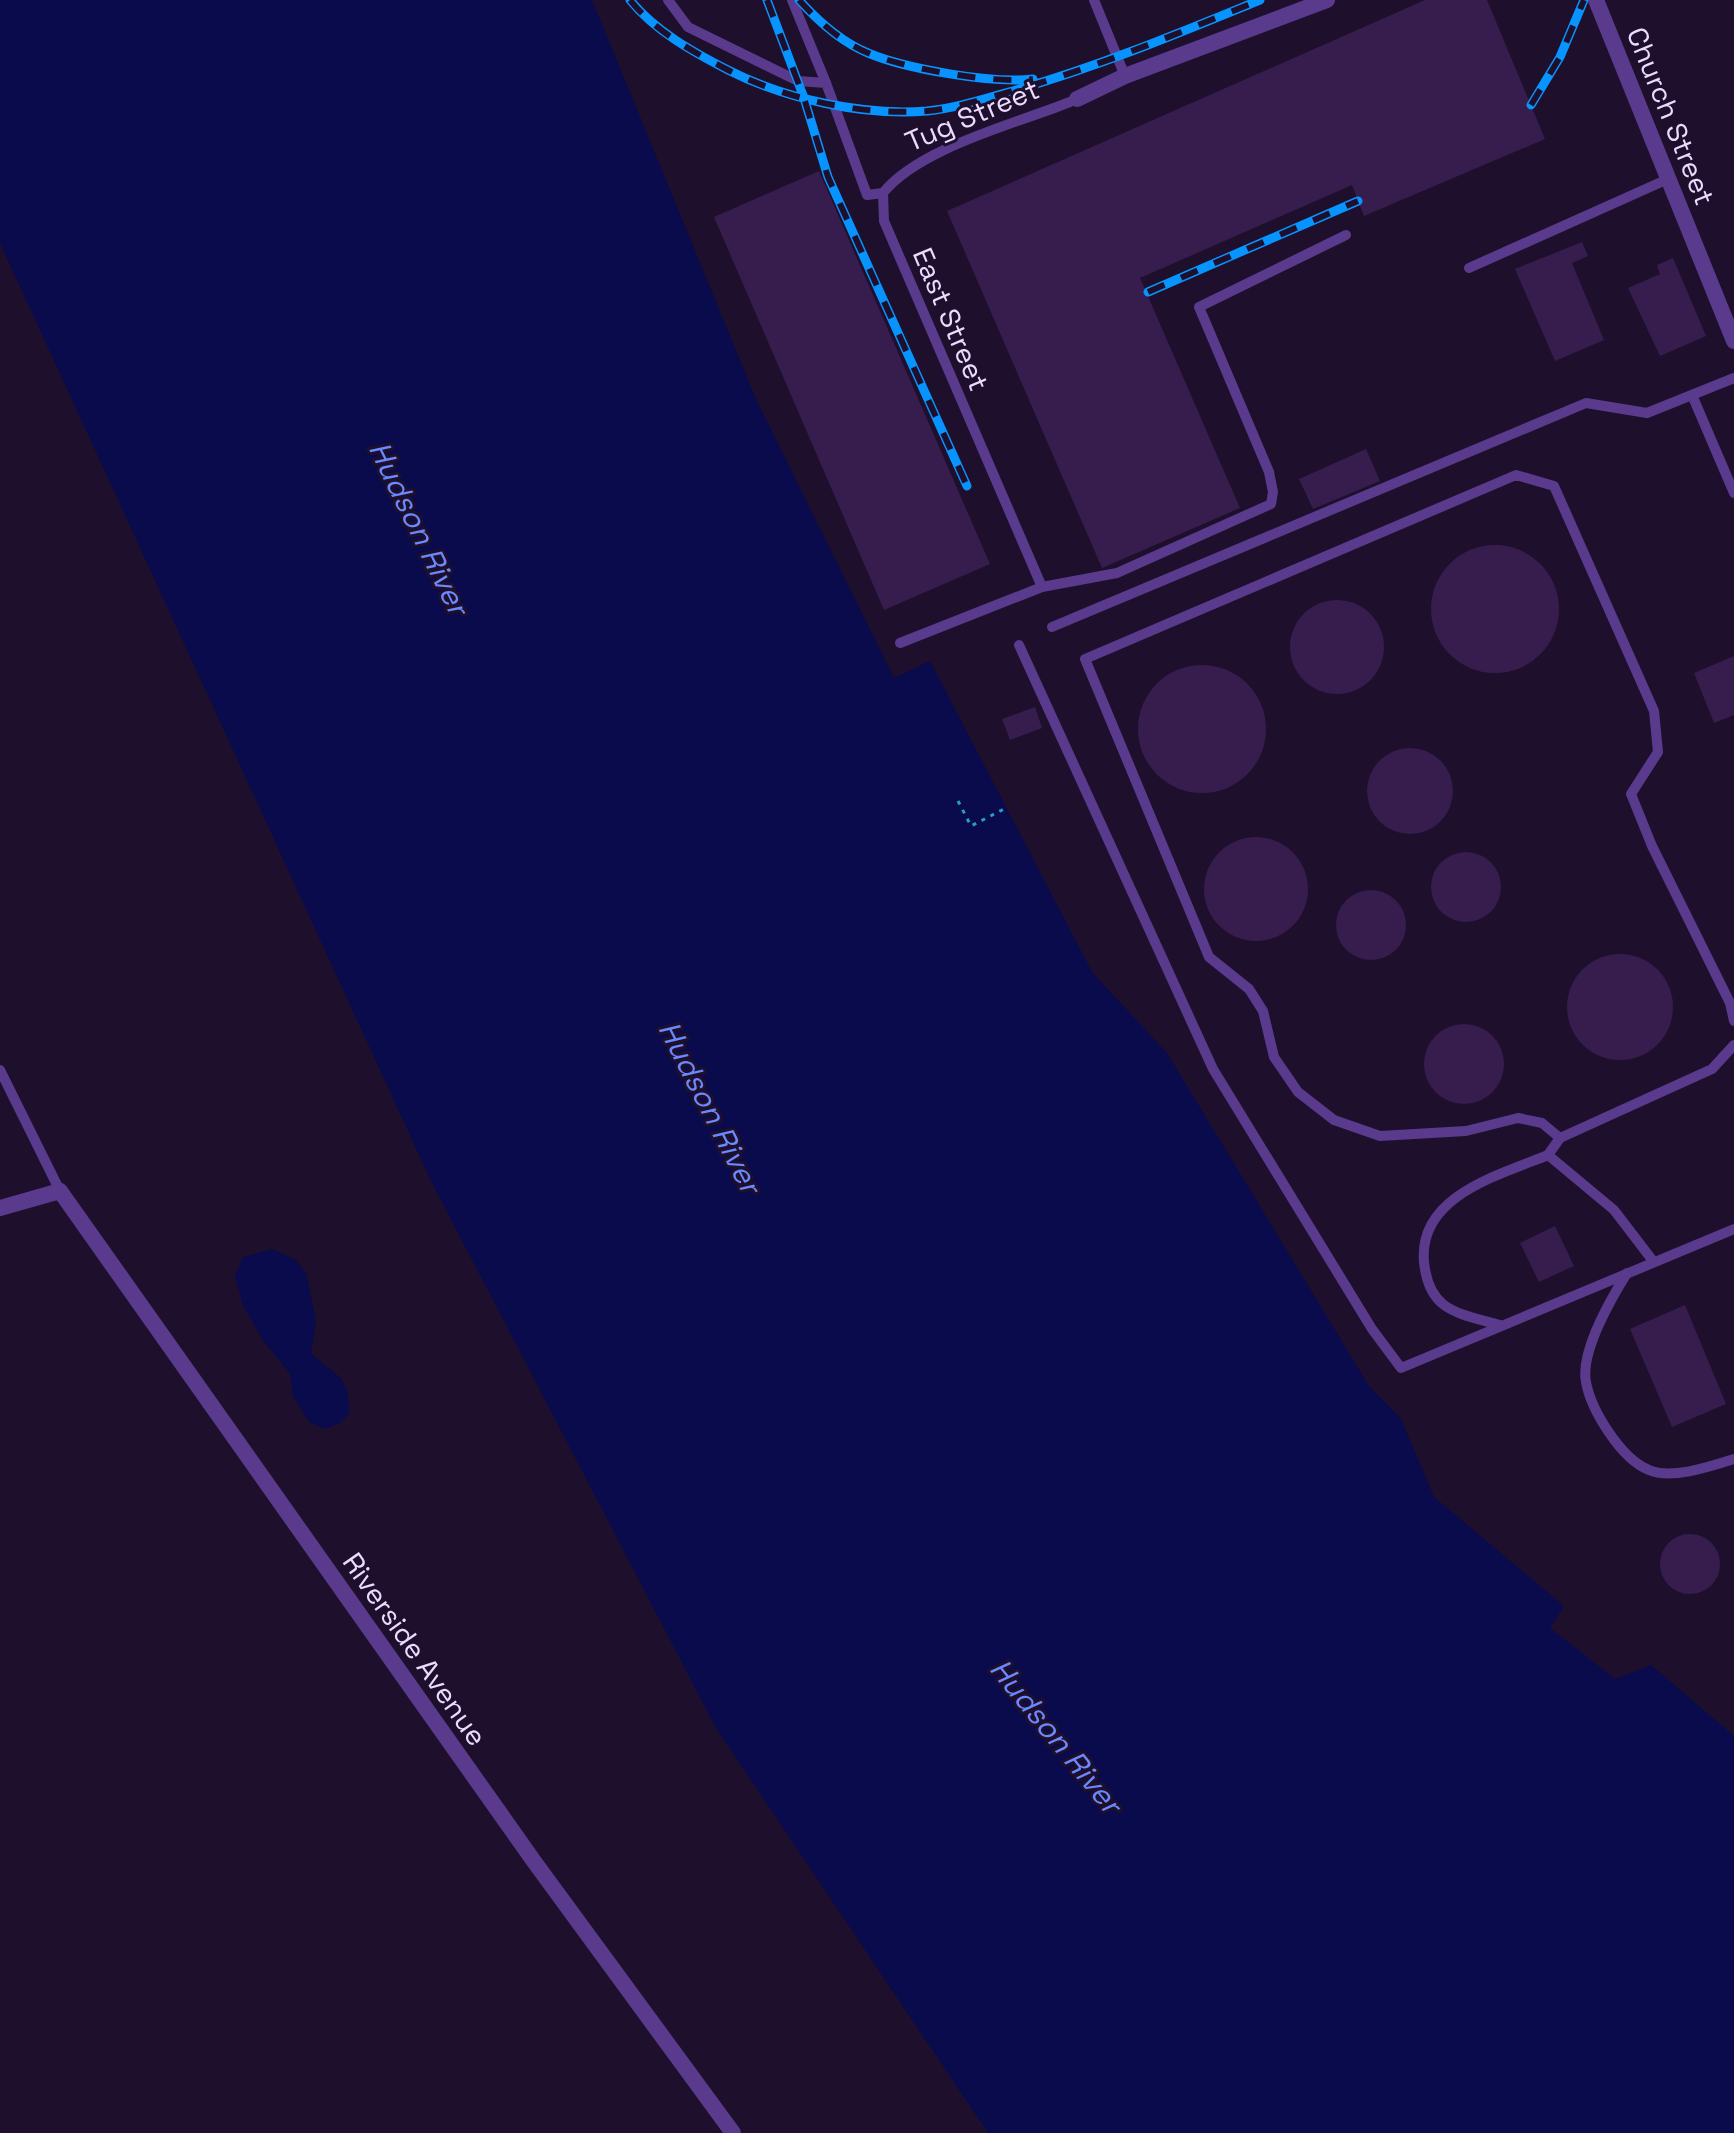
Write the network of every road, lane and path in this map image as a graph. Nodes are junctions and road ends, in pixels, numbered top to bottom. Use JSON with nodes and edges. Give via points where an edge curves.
{"nodes":[{"id":1,"x":668,"y":0,"type":"edge"},
{"id":2,"x":792,"y":0,"type":"edge"},
{"id":3,"x":1094,"y":0,"type":"edge"},
{"id":4,"x":1327,"y":0,"type":"edge"},
{"id":5,"x":1596,"y":0,"type":"edge"},
{"id":6,"x":1125,"y":76,"type":"junction"},
{"id":7,"x":826,"y":83,"type":"junction"},
{"id":8,"x":1073,"y":101,"type":"joint"},
{"id":9,"x":1668,"y":179,"type":"junction"},
{"id":10,"x":883,"y":193,"type":"junction"},
{"id":11,"x":1346,"y":235,"type":"dead end"},
{"id":12,"x":1469,"y":268,"type":"dead end"},
{"id":13,"x":1734,"y":341,"type":"edge"},
{"id":14,"x":1734,"y":378,"type":"edge"},
{"id":15,"x":1692,"y":395,"type":"junction"},
{"id":16,"x":1734,"y":493,"type":"edge"},
{"id":17,"x":1042,"y":587,"type":"junction"},
{"id":18,"x":1052,"y":627,"type":"dead end"},
{"id":19,"x":900,"y":643,"type":"dead end"},
{"id":20,"x":1019,"y":645,"type":"dead end"},
{"id":21,"x":958,"y":801,"type":"dead end"},
{"id":22,"x":1006,"y":808,"type":"dead end"},
{"id":23,"x":1734,"y":1021,"type":"edge"},
{"id":24,"x":1734,"y":1045,"type":"edge"},
{"id":25,"x":0,"y":1070,"type":"edge"},
{"id":26,"x":1560,"y":1138,"type":"junction"},
{"id":27,"x":1548,"y":1155,"type":"junction"},
{"id":28,"x":60,"y":1191,"type":"junction"},
{"id":29,"x":0,"y":1208,"type":"edge"},
{"id":30,"x":1734,"y":1229,"type":"edge"},
{"id":31,"x":1653,"y":1261,"type":"junction"},
{"id":32,"x":1628,"y":1271,"type":"junction"},
{"id":33,"x":1500,"y":1325,"type":"junction"},
{"id":34,"x":1734,"y":1459,"type":"edge"},
{"id":35,"x":733,"y":2133,"type":"edge"}],
"edges":[{"from":1,"to":7,"type":"lane","via":[[688,27],[798,81]]},
{"from":2,"to":7,"type":"lane"},
{"from":3,"to":6,"type":"lane"},
{"from":4,"to":6,"type":"street","name":"Tug Street"},
{"from":5,"to":9,"type":"street","name":"Church Street"},
{"from":6,"to":8,"type":"street","name":"Tug Street"},
{"from":7,"to":10,"type":"lane","via":[[867,195]]},
{"from":8,"to":10,"type":"lane","name":"Tug Street","via":[[920,161]]},
{"from":9,"to":12,"type":"lane"},
{"from":9,"to":13,"type":"street","name":"Church Street"},
{"from":10,"to":17,"type":"lane","name":"East Street","via":[[884,221]]},
{"from":11,"to":17,"type":"lane","via":[[1199,307],[1269,472],[1271,504],[1117,573]]},
{"from":14,"to":15,"type":"lane"},
{"from":15,"to":16,"type":"lane"},
{"from":15,"to":18,"type":"lane","via":[[1647,413],[1586,403]]},
{"from":17,"to":19,"type":"lane"},
{"from":20,"to":33,"type":"lane","via":[[1213,1069],[1372,1329],[1401,1368]]},
{"from":21,"to":22,"type":"path","via":[[971,826]]},
{"from":23,"to":26,"type":"lane","via":[[1631,794],[1658,752],[1654,711],[1554,486],[1516,475],[1085,659],[1209,957],[1249,989],[1263,1011],[1274,1057],[1298,1092],[1334,1120],[1380,1136],[1466,1131],[1518,1118],[1542,1123]]},
{"from":24,"to":26,"type":"lane","via":[[1712,1069]]},
{"from":25,"to":28,"type":"lane","name":"Riverside Avenue"},
{"from":26,"to":27,"type":"lane"},
{"from":27,"to":31,"type":"lane","via":[[1614,1210]]},
{"from":27,"to":33,"type":"lane","via":[[1470,1187],[1440,1210],[1423,1243],[1426,1284],[1444,1308]]},
{"from":28,"to":29,"type":"street"},
{"from":28,"to":35,"type":"street","name":"Riverside Avenue","via":[[524,1849]]},
{"from":30,"to":31,"type":"lane"},
{"from":31,"to":32,"type":"lane"},
{"from":32,"to":33,"type":"lane"},
{"from":32,"to":34,"type":"lane","via":[[1599,1318],[1585,1380],[1611,1439],[1650,1471],[1692,1472]]}]}
